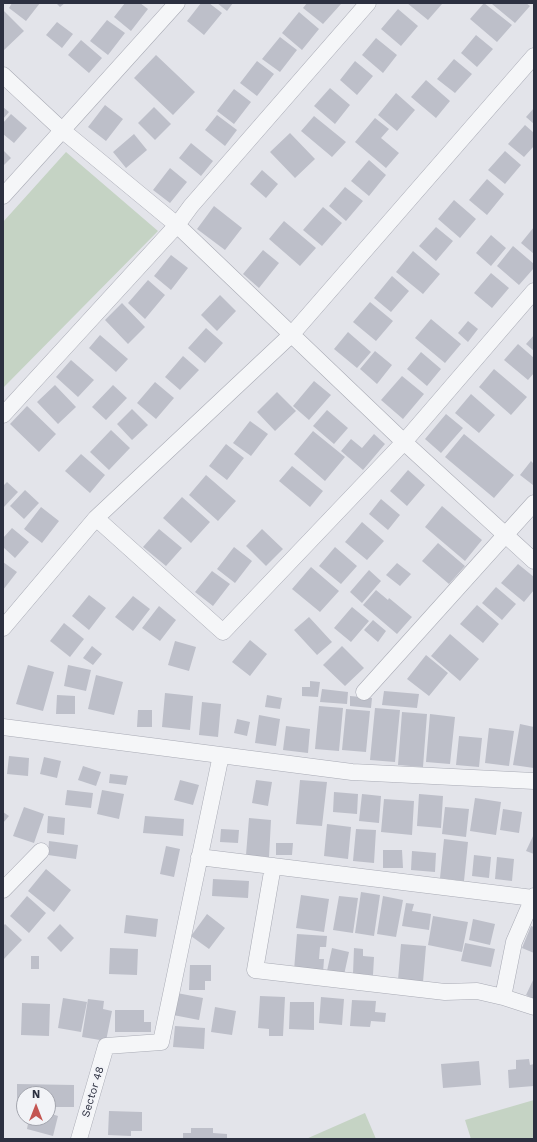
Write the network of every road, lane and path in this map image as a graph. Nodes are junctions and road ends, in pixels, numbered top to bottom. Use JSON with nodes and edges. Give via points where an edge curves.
{"nodes":[{"id":1,"x":177,"y":3,"type":"edge"},
{"id":2,"x":368,"y":3,"type":"edge"},
{"id":3,"x":534,"y":56,"type":"edge"},
{"id":4,"x":3,"y":75,"type":"edge"},
{"id":5,"x":62,"y":130,"type":"junction"},
{"id":6,"x":3,"y":196,"type":"edge"},
{"id":7,"x":177,"y":224,"type":"junction"},
{"id":8,"x":534,"y":291,"type":"edge"},
{"id":9,"x":292,"y":334,"type":"junction"},
{"id":10,"x":3,"y":415,"type":"edge"},
{"id":11,"x":404,"y":442,"type":"junction"},
{"id":12,"x":534,"y":503,"type":"edge"},
{"id":13,"x":96,"y":518,"type":"junction"},
{"id":14,"x":506,"y":534,"type":"junction"},
{"id":15,"x":534,"y":561,"type":"edge"},
{"id":16,"x":3,"y":628,"type":"edge"},
{"id":17,"x":364,"y":692,"type":"dead end"},
{"id":18,"x":3,"y":727,"type":"edge"},
{"id":19,"x":221,"y":755,"type":"junction"},
{"id":20,"x":534,"y":781,"type":"edge"},
{"id":21,"x":41,"y":851,"type":"dead end"},
{"id":22,"x":200,"y":857,"type":"junction"},
{"id":23,"x":273,"y":866,"type":"junction"},
{"id":24,"x":3,"y":890,"type":"edge"},
{"id":25,"x":533,"y":897,"type":"edge"},
{"id":26,"x":503,"y":997,"type":"junction"},
{"id":27,"x":534,"y":1007,"type":"edge"},
{"id":28,"x":79,"y":1139,"type":"edge"}],
"edges":[{"from":1,"to":5,"type":"street"},
{"from":2,"to":7,"type":"street"},
{"from":3,"to":9,"type":"street"},
{"from":4,"to":5,"type":"street"},
{"from":5,"to":6,"type":"street"},
{"from":5,"to":7,"type":"street"},
{"from":7,"to":9,"type":"street"},
{"from":7,"to":10,"type":"street"},
{"from":8,"to":11,"type":"street"},
{"from":9,"to":11,"type":"street"},
{"from":9,"to":13,"type":"street"},
{"from":11,"to":13,"type":"street","via":[[223,632]]},
{"from":11,"to":14,"type":"street"},
{"from":12,"to":14,"type":"street"},
{"from":13,"to":16,"type":"street"},
{"from":14,"to":15,"type":"street"},
{"from":14,"to":17,"type":"street"},
{"from":18,"to":19,"type":"street"},
{"from":19,"to":20,"type":"street","via":[[352,772]]},
{"from":19,"to":22,"type":"street"},
{"from":21,"to":24,"type":"street"},
{"from":22,"to":23,"type":"street"},
{"from":22,"to":28,"type":"street","name":"Sector 48","via":[[161,1042],[106,1046]]},
{"from":23,"to":25,"type":"street"},
{"from":23,"to":26,"type":"street","via":[[255,970],[445,992],[477,991]]},
{"from":25,"to":26,"type":"street","via":[[514,942]]},
{"from":26,"to":27,"type":"street"}]}
